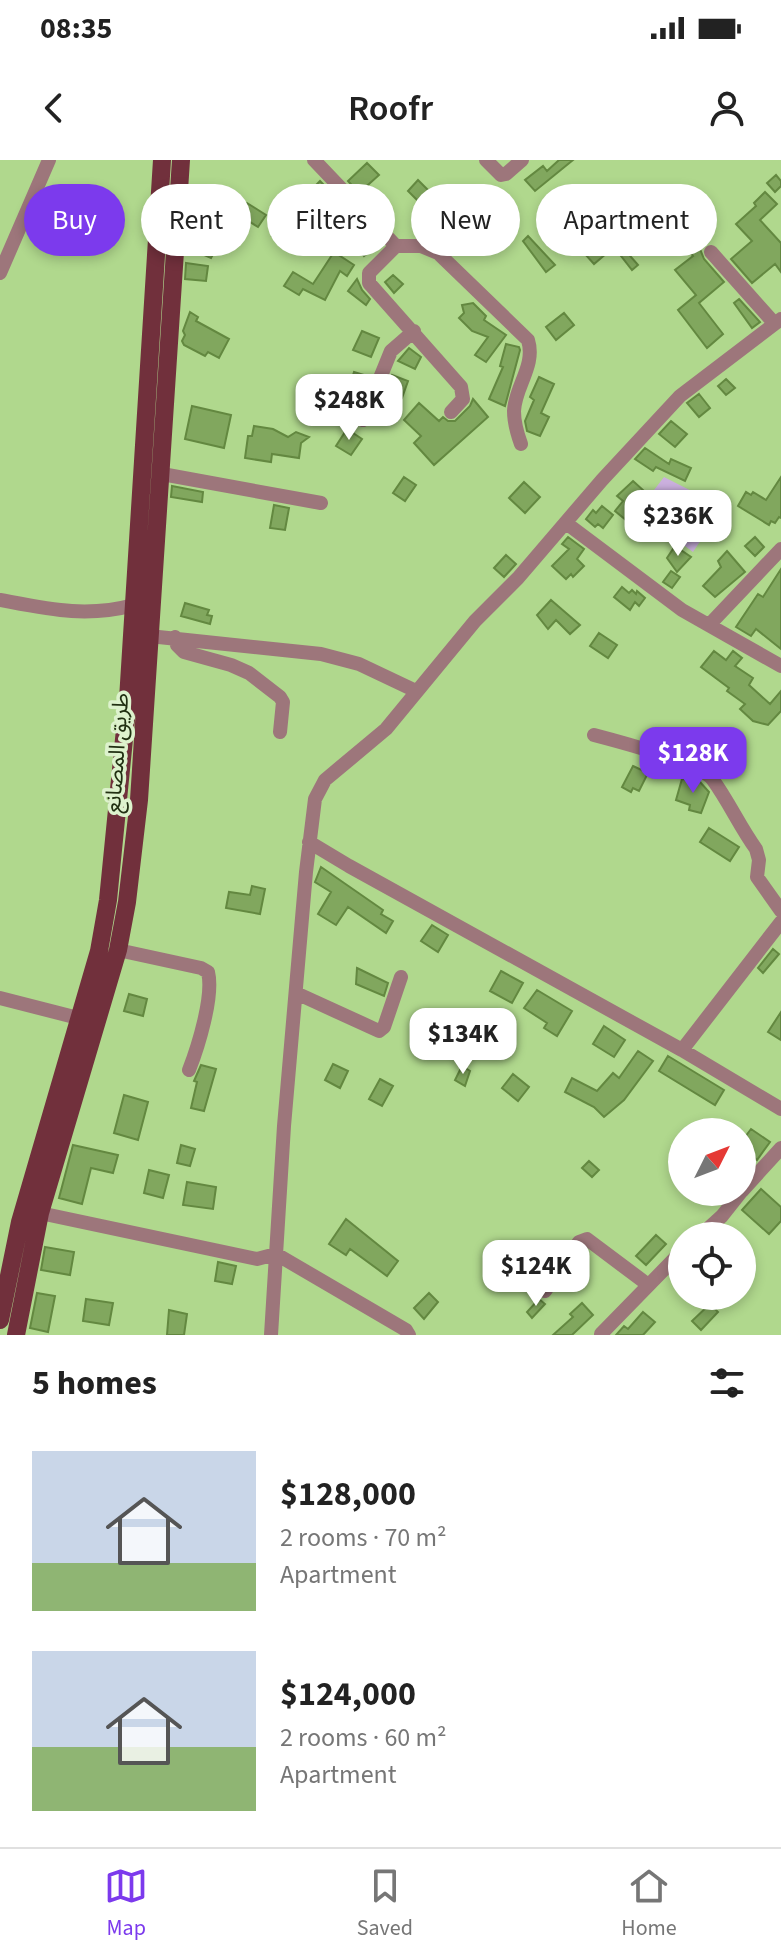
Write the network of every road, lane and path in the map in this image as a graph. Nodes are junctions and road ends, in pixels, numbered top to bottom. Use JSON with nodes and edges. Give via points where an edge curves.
{"nodes":[{"id":1,"x":49,"y":160,"type":"edge"},
{"id":2,"x":162,"y":160,"type":"edge"},
{"id":3,"x":181,"y":160,"type":"edge"},
{"id":4,"x":314,"y":160,"type":"edge"},
{"id":5,"x":486,"y":160,"type":"edge"},
{"id":6,"x":522,"y":160,"type":"edge"},
{"id":7,"x":396,"y":246,"type":"junction"},
{"id":8,"x":715,"y":256,"type":"edge"},
{"id":9,"x":0,"y":273,"type":"edge"},
{"id":10,"x":778,"y":321,"type":"edge"},
{"id":11,"x":414,"y":331,"type":"junction"},
{"id":12,"x":451,"y":412,"type":"dead end"},
{"id":13,"x":363,"y":420,"type":"dead end"},
{"id":14,"x":521,"y":444,"type":"dead end"},
{"id":15,"x":162,"y":474,"type":"junction"},
{"id":16,"x":321,"y":503,"type":"dead end"},
{"id":17,"x":566,"y":523,"type":"junction"},
{"id":18,"x":781,"y":549,"type":"edge"},
{"id":19,"x":0,"y":600,"type":"edge"},
{"id":20,"x":134,"y":605,"type":"junction"},
{"id":21,"x":710,"y":624,"type":"junction"},
{"id":22,"x":149,"y":636,"type":"junction"},
{"id":23,"x":175,"y":637,"type":"junction"},
{"id":24,"x":781,"y":666,"type":"edge"},
{"id":25,"x":416,"y":691,"type":"junction"},
{"id":26,"x":280,"y":732,"type":"dead end"},
{"id":27,"x":594,"y":735,"type":"dead end"},
{"id":28,"x":309,"y":842,"type":"junction"},
{"id":29,"x":781,"y":911,"type":"edge"},
{"id":30,"x":781,"y":922,"type":"edge"},
{"id":31,"x":118,"y":950,"type":"junction"},
{"id":32,"x":401,"y":977,"type":"dead end"},
{"id":33,"x":296,"y":993,"type":"junction"},
{"id":34,"x":0,"y":998,"type":"edge"},
{"id":35,"x":89,"y":1021,"type":"junction"},
{"id":36,"x":682,"y":1050,"type":"junction"},
{"id":37,"x":189,"y":1070,"type":"dead end"},
{"id":38,"x":781,"y":1109,"type":"edge"},
{"id":39,"x":781,"y":1148,"type":"edge"},
{"id":40,"x":756,"y":1176,"type":"edge"},
{"id":41,"x":730,"y":1206,"type":"edge"},
{"id":42,"x":40,"y":1213,"type":"junction"},
{"id":43,"x":715,"y":1222,"type":"edge"},
{"id":44,"x":276,"y":1254,"type":"junction"},
{"id":45,"x":668,"y":1264,"type":"edge"},
{"id":46,"x":647,"y":1284,"type":"junction"},
{"id":47,"x":545,"y":1291,"type":"dead end"},
{"id":48,"x":7,"y":1320,"type":"edge"},
{"id":49,"x":601,"y":1334,"type":"edge"},
{"id":50,"x":271,"y":1335,"type":"edge"},
{"id":51,"x":409,"y":1335,"type":"edge"}],
"edges":[{"from":1,"to":9,"type":"street"},
{"from":2,"to":20,"type":"main road","name":"طريق المصانع"},
{"from":3,"to":15,"type":"main road","name":"طريق المصانع"},
{"from":4,"to":7,"type":"street"},
{"from":5,"to":6,"type":"street","via":[[501,175]]},
{"from":7,"to":11,"type":"street","via":[[367,277]]},
{"from":7,"to":14,"type":"street","via":[[421,246],[438,253],[528,340],[531,358],[514,410]]},
{"from":8,"to":10,"type":"street"},
{"from":10,"to":17,"type":"street","via":[[680,396]]},
{"from":11,"to":12,"type":"street","via":[[464,393]]},
{"from":11,"to":13,"type":"street","via":[[391,351]]},
{"from":15,"to":16,"type":"street"},
{"from":15,"to":22,"type":"main road","name":"طريق المصانع"},
{"from":17,"to":21,"type":"street","via":[[682,610]]},
{"from":17,"to":25,"type":"street"},
{"from":18,"to":21,"type":"street"},
{"from":19,"to":20,"type":"street","via":[[91,613]]},
{"from":20,"to":35,"type":"main road","name":"طريق المصانع","via":[[120,799]]},
{"from":21,"to":24,"type":"street"},
{"from":22,"to":23,"type":"street"},
{"from":22,"to":31,"type":"main road","name":"طريق المصانع","via":[[139,800]]},
{"from":23,"to":25,"type":"street","via":[[321,654],[359,664]]},
{"from":23,"to":26,"type":"street","via":[[184,652],[249,673],[280,697]]},
{"from":25,"to":28,"type":"street","via":[[376,739],[325,780],[315,799]]},
{"from":27,"to":29,"type":"street","via":[[640,746],[713,779],[756,849],[757,877]]},
{"from":28,"to":33,"type":"street"},
{"from":28,"to":36,"type":"street"},
{"from":30,"to":36,"type":"street"},
{"from":31,"to":35,"type":"main road","name":"طريق المصانع"},
{"from":31,"to":37,"type":"street","via":[[208,972],[206,1008]]},
{"from":32,"to":33,"type":"street","via":[[379,1031]]},
{"from":33,"to":44,"type":"street"},
{"from":34,"to":35,"type":"street"},
{"from":35,"to":42,"type":"main road","name":"طريق المصانع"},
{"from":35,"to":48,"type":"main road","name":"طريق المصانع","via":[[36,1164]]},
{"from":36,"to":38,"type":"street"},
{"from":39,"to":40,"type":"street"},
{"from":41,"to":43,"type":"street"},
{"from":42,"to":44,"type":"street","via":[[257,1259]]},
{"from":42,"to":48,"type":"main road","name":"طريق المصانع"},
{"from":44,"to":50,"type":"street"},
{"from":44,"to":51,"type":"street"},
{"from":45,"to":46,"type":"street"},
{"from":46,"to":47,"type":"street","via":[[587,1239],[579,1242]]},
{"from":46,"to":49,"type":"street"}]}
